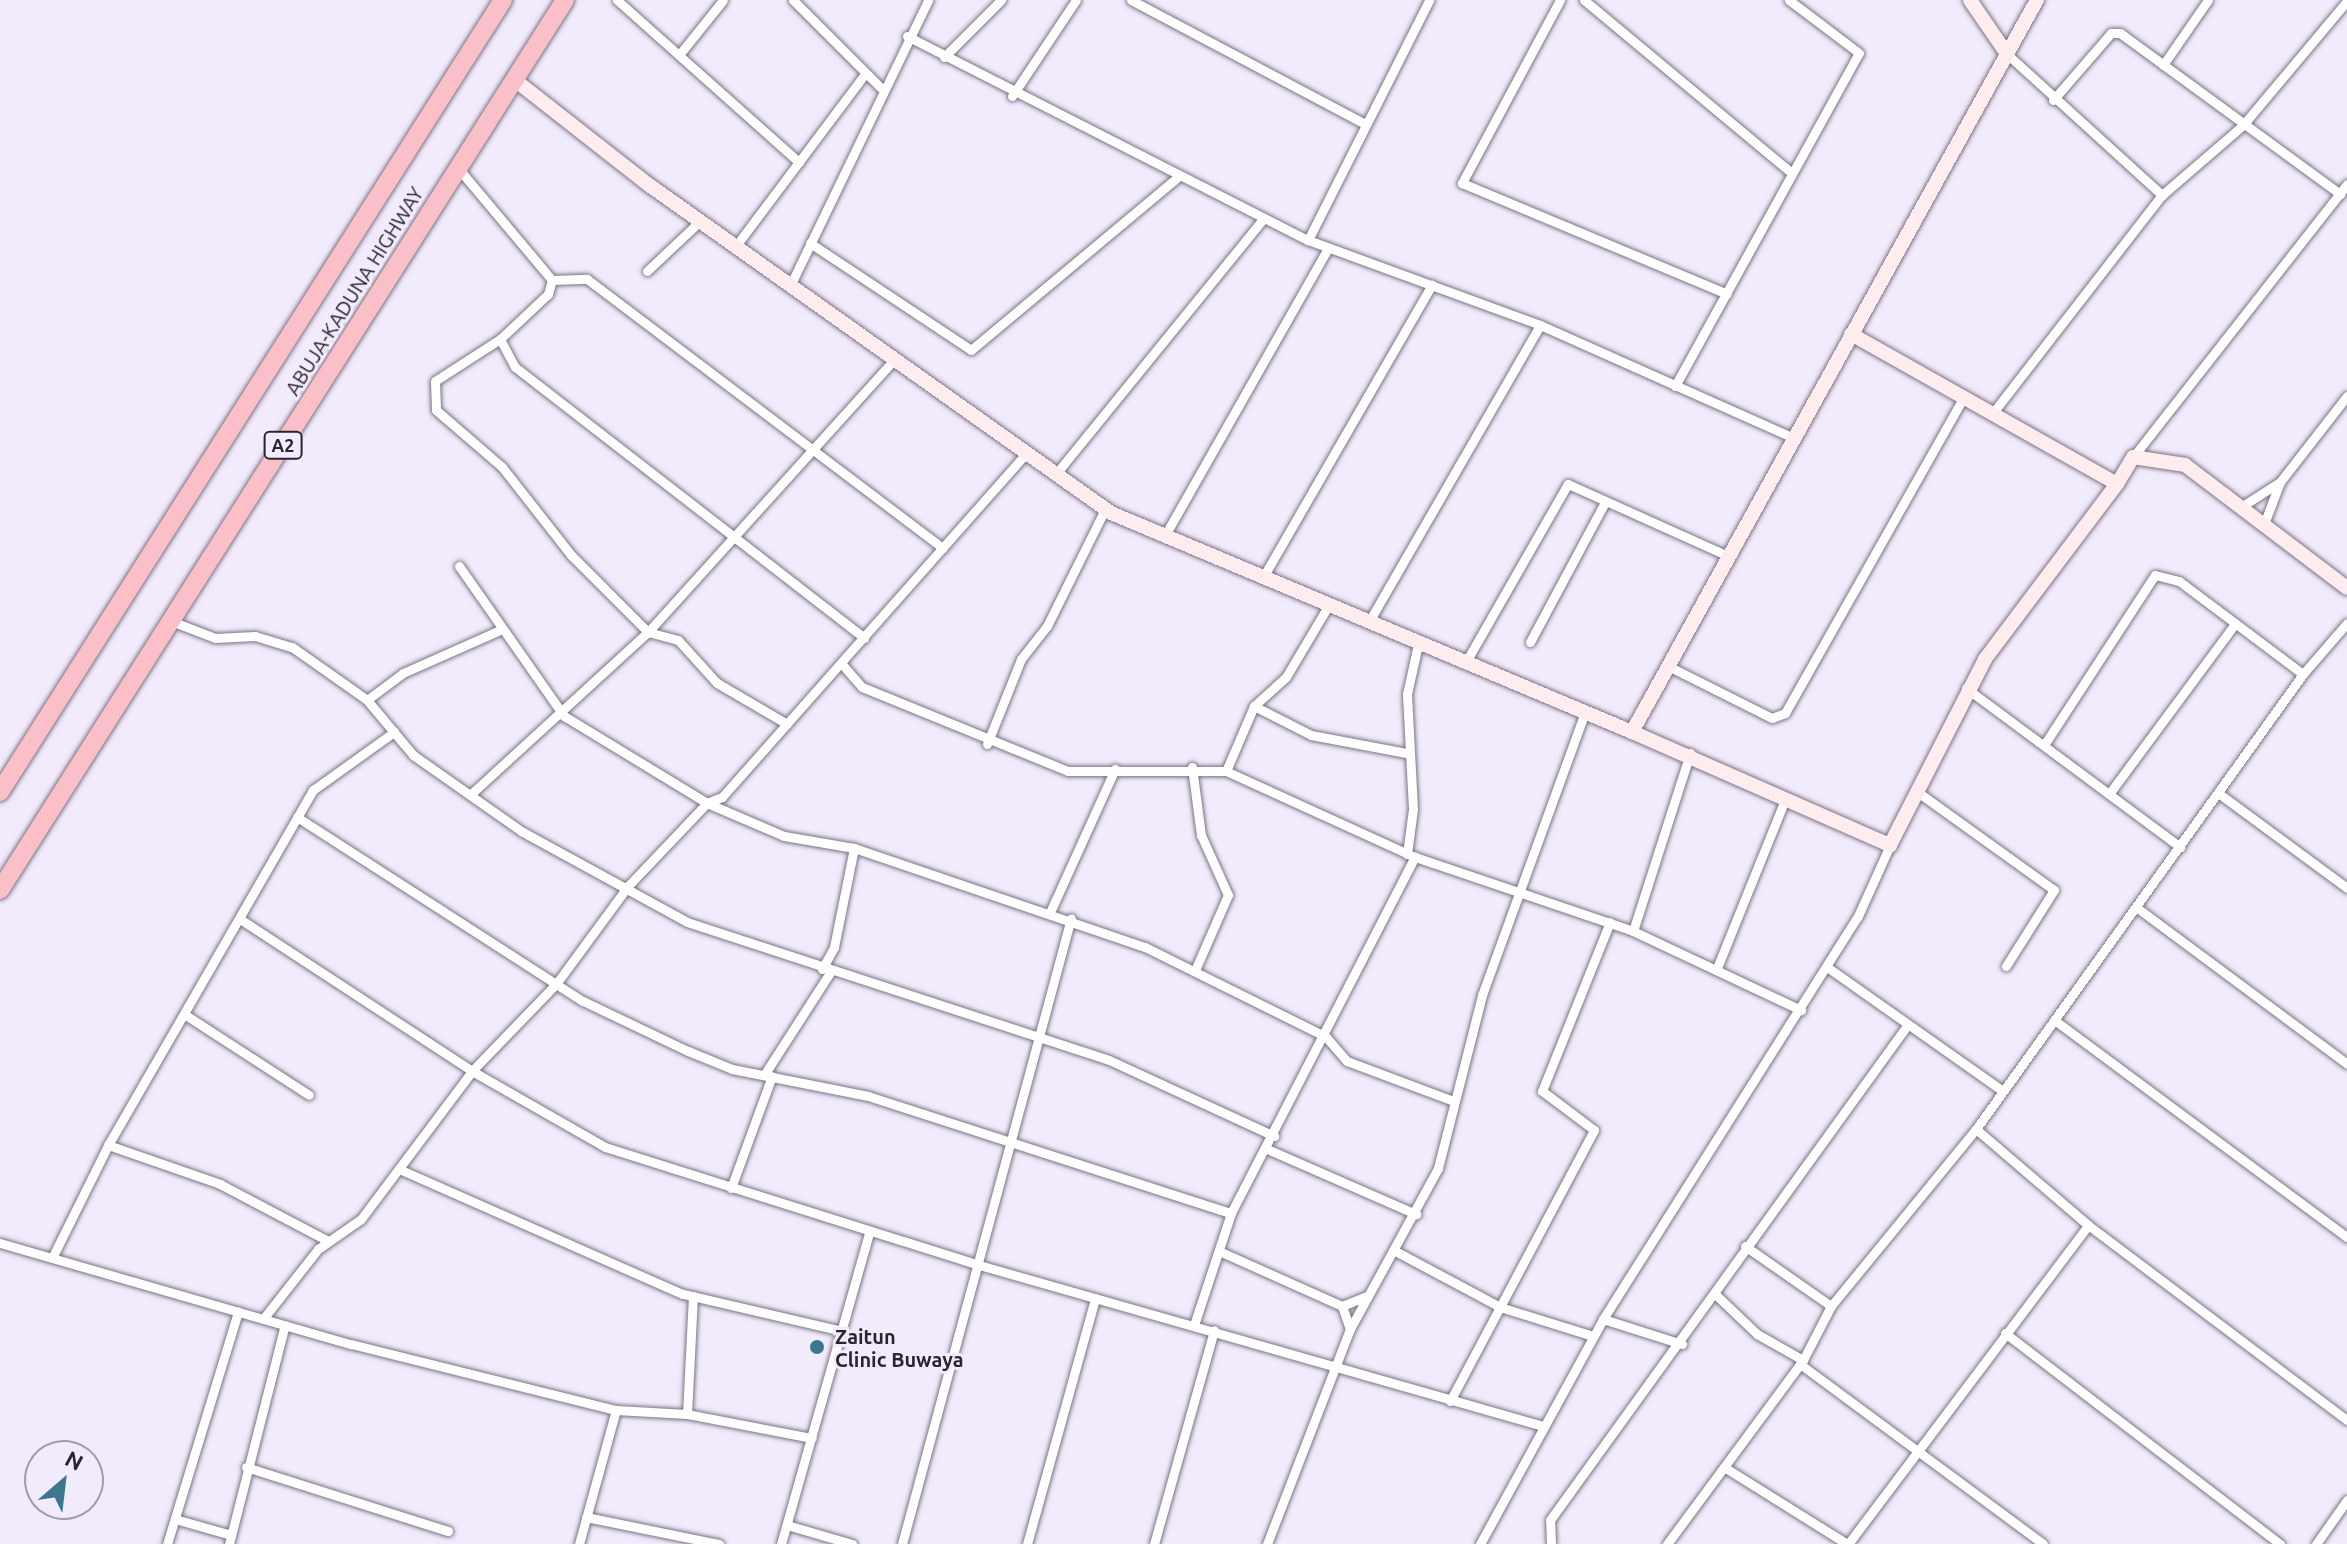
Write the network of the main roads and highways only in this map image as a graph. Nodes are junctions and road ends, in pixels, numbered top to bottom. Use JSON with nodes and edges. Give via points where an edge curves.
{"nodes":[{"id":1,"x":503,"y":0,"type":"edge"},
{"id":2,"x":565,"y":0,"type":"edge"},
{"id":3,"x":0,"y":792,"type":"edge"},
{"id":4,"x":0,"y":890,"type":"edge"}],
"edges":[{"from":1,"to":3,"type":"highway","name":"ABUJA-KADUNA HIGHWAY","number":"A2"},
{"from":2,"to":4,"type":"highway","name":"ABUJA-KADUNA HIGHWAY","number":"A2"}]}
